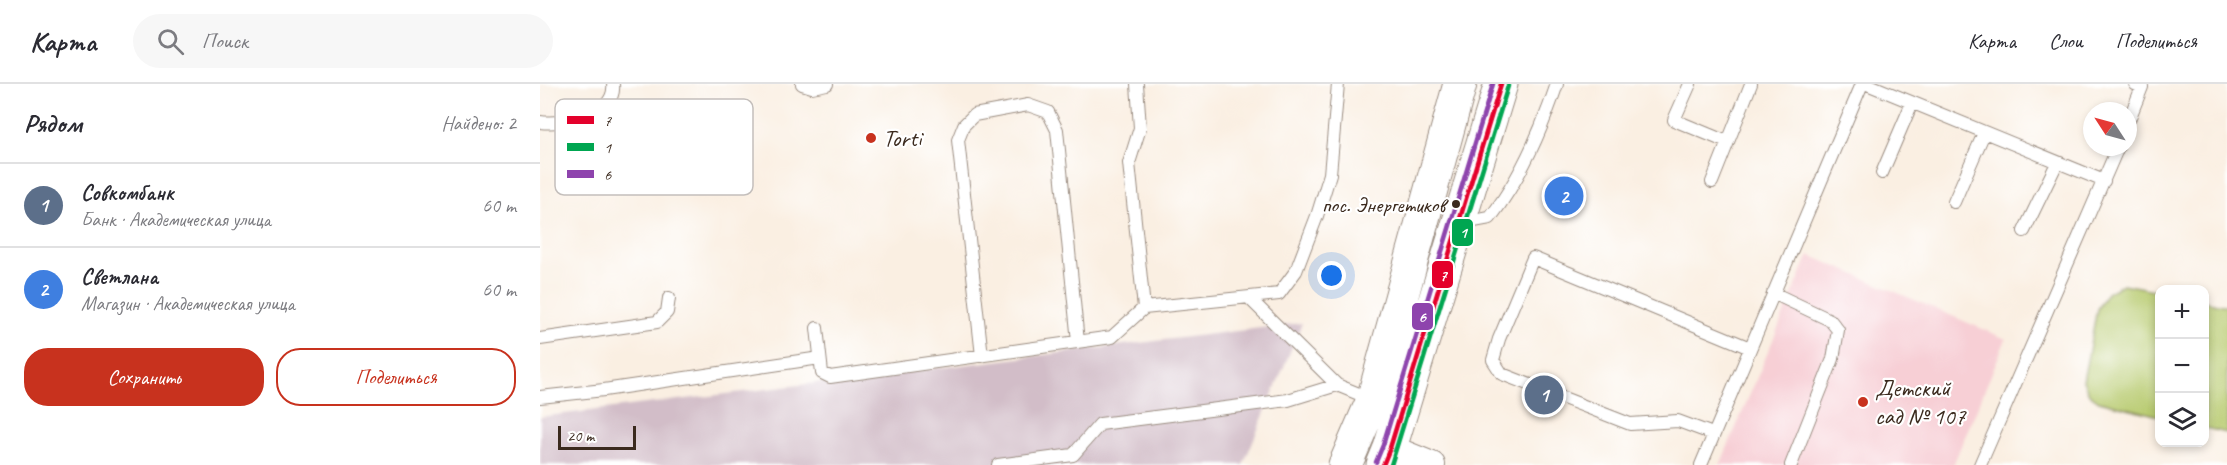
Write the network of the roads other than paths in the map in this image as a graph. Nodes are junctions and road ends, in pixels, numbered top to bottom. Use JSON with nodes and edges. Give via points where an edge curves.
{"nodes":[{"id":1,"x":613,"y":84,"type":"edge"},
{"id":2,"x":802,"y":84,"type":"edge"},
{"id":3,"x":827,"y":84,"type":"edge"},
{"id":4,"x":1137,"y":84,"type":"edge"},
{"id":5,"x":1338,"y":84,"type":"edge"},
{"id":6,"x":1460,"y":84,"type":"edge"},
{"id":7,"x":1501,"y":84,"type":"edge"},
{"id":8,"x":1557,"y":84,"type":"edge"},
{"id":9,"x":1690,"y":84,"type":"edge"},
{"id":10,"x":1751,"y":84,"type":"edge"},
{"id":11,"x":1862,"y":84,"type":"edge"},
{"id":12,"x":1867,"y":84,"type":"edge"},
{"id":13,"x":2140,"y":85,"type":"edge"},
{"id":14,"x":610,"y":99,"type":"edge"},
{"id":15,"x":2134,"y":102,"type":"edge"},
{"id":16,"x":1912,"y":103,"type":"junction"},
{"id":17,"x":540,"y":122,"type":"edge"},
{"id":18,"x":555,"y":123,"type":"edge"},
{"id":19,"x":1984,"y":133,"type":"junction"},
{"id":20,"x":1727,"y":142,"type":"junction"},
{"id":21,"x":2114,"y":156,"type":"edge"},
{"id":22,"x":2057,"y":163,"type":"junction"},
{"id":23,"x":1882,"y":173,"type":"dead end"},
{"id":24,"x":1712,"y":182,"type":"dead end"},
{"id":25,"x":2104,"y":182,"type":"junction"},
{"id":26,"x":1953,"y":202,"type":"dead end"},
{"id":27,"x":1458,"y":224,"type":"junction"},
{"id":28,"x":2024,"y":231,"type":"dead end"},
{"id":29,"x":1773,"y":293,"type":"junction"},
{"id":30,"x":669,"y":298,"type":"dead end"},
{"id":31,"x":1249,"y":298,"type":"junction"},
{"id":32,"x":1144,"y":308,"type":"junction"},
{"id":33,"x":817,"y":328,"type":"dead end"},
{"id":34,"x":540,"y":339,"type":"edge"},
{"id":35,"x":1078,"y":342,"type":"junction"},
{"id":36,"x":1750,"y":348,"type":"junction"},
{"id":37,"x":981,"y":356,"type":"junction"},
{"id":38,"x":820,"y":358,"type":"junction"},
{"id":39,"x":1337,"y":385,"type":"junction"},
{"id":40,"x":540,"y":397,"type":"edge"},
{"id":41,"x":1372,"y":400,"type":"junction"},
{"id":42,"x":1713,"y":434,"type":"junction"},
{"id":43,"x":1387,"y":457,"type":"edge"},
{"id":44,"x":998,"y":465,"type":"edge"},
{"id":45,"x":1345,"y":465,"type":"edge"},
{"id":46,"x":1432,"y":465,"type":"edge"},
{"id":47,"x":1701,"y":465,"type":"edge"},
{"id":48,"x":1791,"y":465,"type":"edge"},
{"id":49,"x":1980,"y":465,"type":"edge"}],
"edges":[{"from":1,"to":14,"type":"lane"},
{"from":2,"to":3,"type":"lane"},
{"from":4,"to":32,"type":"lane","via":[[1140,128],[1129,163]]},
{"from":5,"to":31,"type":"lane","via":[[1330,174],[1296,271],[1279,294]]},
{"from":6,"to":41,"type":"main road"},
{"from":7,"to":27,"type":"main road"},
{"from":8,"to":27,"type":"lane","via":[[1512,190],[1490,218]]},
{"from":9,"to":20,"type":"lane","via":[[1674,120]]},
{"from":10,"to":20,"type":"lane"},
{"from":11,"to":29,"type":"lane"},
{"from":12,"to":16,"type":"lane"},
{"from":13,"to":15,"type":"lane"},
{"from":16,"to":19,"type":"lane"},
{"from":16,"to":23,"type":"lane"},
{"from":17,"to":18,"type":"lane"},
{"from":19,"to":22,"type":"lane"},
{"from":19,"to":26,"type":"lane"},
{"from":20,"to":24,"type":"lane"},
{"from":21,"to":25,"type":"lane"},
{"from":22,"to":25,"type":"lane"},
{"from":22,"to":28,"type":"lane"},
{"from":25,"to":49,"type":"lane"},
{"from":27,"to":43,"type":"main road"},
{"from":29,"to":36,"type":"lane"},
{"from":29,"to":48,"type":"lane","via":[[1830,320],[1838,330],[1833,359]]},
{"from":30,"to":34,"type":"lane","via":[[667,312],[657,322]]},
{"from":31,"to":32,"type":"lane"},
{"from":31,"to":39,"type":"lane"},
{"from":32,"to":35,"type":"lane","via":[[1112,337]]},
{"from":33,"to":38,"type":"lane"},
{"from":35,"to":37,"type":"lane"},
{"from":35,"to":37,"type":"lane","via":[[1057,130],[1048,112],[1028,105],[974,115],[964,125],[958,140]]},
{"from":36,"to":42,"type":"lane"},
{"from":36,"to":42,"type":"lane","via":[[1533,258],[1498,339],[1493,360],[1502,374],[1629,424],[1678,421]]},
{"from":37,"to":38,"type":"lane","via":[[830,376],[822,373]]},
{"from":38,"to":40,"type":"lane"},
{"from":39,"to":41,"type":"lane"},
{"from":39,"to":44,"type":"lane","via":[[1288,400],[1100,424],[1073,454]]},
{"from":41,"to":45,"type":"main road"},
{"from":42,"to":47,"type":"lane"},
{"from":43,"to":46,"type":"street"}]}
